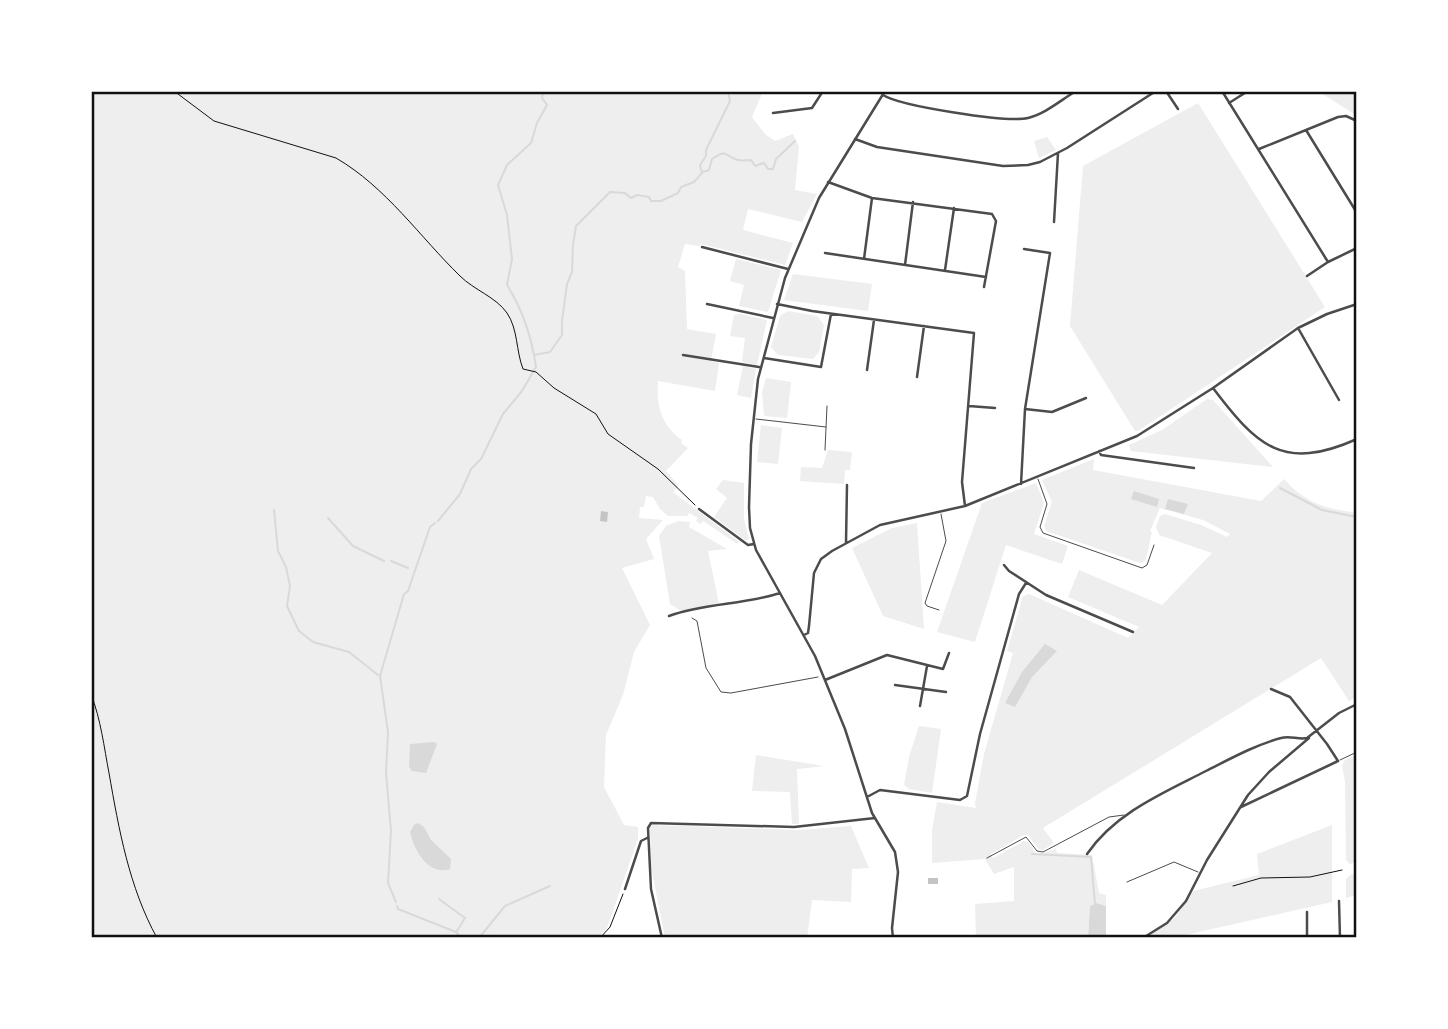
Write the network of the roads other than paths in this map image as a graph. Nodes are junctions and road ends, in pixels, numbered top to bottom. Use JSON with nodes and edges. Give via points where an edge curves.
{"nodes":[{"id":1,"x":1076,"y":91,"type":"edge"},
{"id":2,"x":1156,"y":91,"type":"edge"},
{"id":3,"x":1166,"y":91,"type":"edge"},
{"id":4,"x":1222,"y":91,"type":"edge"},
{"id":5,"x":1248,"y":91,"type":"edge"},
{"id":6,"x":821,"y":92,"type":"edge"},
{"id":7,"x":884,"y":93,"type":"edge"},
{"id":8,"x":1229,"y":103,"type":"junction"},
{"id":9,"x":1178,"y":109,"type":"dead end"},
{"id":10,"x":773,"y":113,"type":"dead end"},
{"id":11,"x":1357,"y":121,"type":"edge"},
{"id":12,"x":1306,"y":129,"type":"junction"},
{"id":13,"x":855,"y":139,"type":"junction"},
{"id":14,"x":1258,"y":150,"type":"junction"},
{"id":15,"x":1058,"y":153,"type":"junction"},
{"id":16,"x":828,"y":181,"type":"junction"},
{"id":17,"x":872,"y":198,"type":"junction"},
{"id":18,"x":913,"y":202,"type":"junction"},
{"id":19,"x":954,"y":208,"type":"junction"},
{"id":20,"x":1357,"y":213,"type":"edge"},
{"id":21,"x":1054,"y":222,"type":"dead end"},
{"id":22,"x":702,"y":247,"type":"dead end"},
{"id":23,"x":1357,"y":248,"type":"edge"},
{"id":24,"x":1024,"y":249,"type":"dead end"},
{"id":25,"x":825,"y":253,"type":"dead end"},
{"id":26,"x":864,"y":259,"type":"junction"},
{"id":27,"x":1328,"y":262,"type":"junction"},
{"id":28,"x":905,"y":265,"type":"junction"},
{"id":29,"x":788,"y":268,"type":"junction"},
{"id":30,"x":945,"y":270,"type":"junction"},
{"id":31,"x":1307,"y":276,"type":"dead end"},
{"id":32,"x":986,"y":277,"type":"junction"},
{"id":33,"x":984,"y":287,"type":"dead end"},
{"id":34,"x":707,"y":304,"type":"dead end"},
{"id":35,"x":777,"y":304,"type":"junction"},
{"id":36,"x":1357,"y":304,"type":"edge"},
{"id":37,"x":831,"y":314,"type":"junction"},
{"id":38,"x":773,"y":318,"type":"junction"},
{"id":39,"x":874,"y":320,"type":"junction"},
{"id":40,"x":924,"y":326,"type":"junction"},
{"id":41,"x":1298,"y":328,"type":"junction"},
{"id":42,"x":692,"y":350,"type":"dead end"},
{"id":43,"x":683,"y":355,"type":"dead end"},
{"id":44,"x":691,"y":356,"type":"junction"},
{"id":45,"x":763,"y":358,"type":"junction"},
{"id":46,"x":761,"y":367,"type":"junction"},
{"id":47,"x":867,"y":370,"type":"dead end"},
{"id":48,"x":917,"y":377,"type":"dead end"},
{"id":49,"x":1213,"y":388,"type":"junction"},
{"id":50,"x":1086,"y":398,"type":"dead end"},
{"id":51,"x":1339,"y":400,"type":"dead end"},
{"id":52,"x":827,"y":406,"type":"dead end"},
{"id":53,"x":969,"y":406,"type":"junction"},
{"id":54,"x":995,"y":408,"type":"dead end"},
{"id":55,"x":1025,"y":409,"type":"junction"},
{"id":56,"x":754,"y":419,"type":"junction"},
{"id":57,"x":826,"y":427,"type":"junction"},
{"id":58,"x":1357,"y":439,"type":"edge"},
{"id":59,"x":825,"y":450,"type":"dead end"},
{"id":60,"x":1099,"y":451,"type":"junction"},
{"id":61,"x":1194,"y":468,"type":"dead end"},
{"id":62,"x":1037,"y":477,"type":"junction"},
{"id":63,"x":1021,"y":484,"type":"junction"},
{"id":64,"x":847,"y":485,"type":"dead end"},
{"id":65,"x":965,"y":506,"type":"junction"},
{"id":66,"x":699,"y":509,"type":"road end"},
{"id":67,"x":941,"y":512,"type":"junction"},
{"id":68,"x":846,"y":543,"type":"junction"},
{"id":69,"x":754,"y":544,"type":"junction"},
{"id":70,"x":1154,"y":545,"type":"dead end"},
{"id":71,"x":1004,"y":565,"type":"dead end"},
{"id":72,"x":1026,"y":583,"type":"junction"},
{"id":73,"x":780,"y":593,"type":"junction"},
{"id":74,"x":939,"y":610,"type":"dead end"},
{"id":75,"x":669,"y":616,"type":"dead end"},
{"id":76,"x":692,"y":618,"type":"dead end"},
{"id":77,"x":1133,"y":632,"type":"dead end"},
{"id":78,"x":804,"y":635,"type":"junction"},
{"id":79,"x":949,"y":653,"type":"dead end"},
{"id":80,"x":927,"y":666,"type":"junction"},
{"id":81,"x":818,"y":677,"type":"joint"},
{"id":82,"x":824,"y":678,"type":"junction"},
{"id":83,"x":895,"y":685,"type":"dead end"},
{"id":84,"x":923,"y":688,"type":"junction"},
{"id":85,"x":1271,"y":689,"type":"dead end"},
{"id":86,"x":946,"y":692,"type":"dead end"},
{"id":87,"x":1357,"y":704,"type":"edge"},
{"id":88,"x":920,"y":706,"type":"dead end"},
{"id":89,"x":1317,"y":732,"type":"junction"},
{"id":90,"x":1357,"y":752,"type":"edge"},
{"id":91,"x":1338,"y":761,"type":"junction"},
{"id":92,"x":867,"y":797,"type":"junction"},
{"id":93,"x":1241,"y":807,"type":"junction"},
{"id":94,"x":1127,"y":814,"type":"junction"},
{"id":95,"x":875,"y":818,"type":"junction"},
{"id":96,"x":647,"y":838,"type":"junction"},
{"id":97,"x":1087,"y":854,"type":"dead end"},
{"id":98,"x":987,"y":858,"type":"dead end"},
{"id":99,"x":1200,"y":873,"type":"junction"},
{"id":100,"x":1127,"y":882,"type":"dead end"},
{"id":101,"x":625,"y":889,"type":"road end"},
{"id":102,"x":1339,"y":901,"type":"dead end"},
{"id":103,"x":1307,"y":912,"type":"dead end"},
{"id":104,"x":662,"y":938,"type":"edge"},
{"id":105,"x":892,"y":938,"type":"edge"},
{"id":106,"x":1143,"y":938,"type":"edge"},
{"id":107,"x":1307,"y":938,"type":"edge"},
{"id":108,"x":1340,"y":938,"type":"edge"}],
"edges":[{"from":1,"to":7,"type":"street","via":[[1038,114],[1016,119],[901,103]]},
{"from":2,"to":15,"type":"street"},
{"from":3,"to":9,"type":"street"},
{"from":4,"to":8,"type":"street"},
{"from":5,"to":8,"type":"street"},
{"from":6,"to":10,"type":"street","via":[[812,108]]},
{"from":7,"to":13,"type":"street"},
{"from":8,"to":14,"type":"street"},
{"from":11,"to":12,"type":"street","via":[[1338,117]]},
{"from":12,"to":14,"type":"street"},
{"from":12,"to":20,"type":"street"},
{"from":13,"to":15,"type":"street","via":[[877,147],[1003,166],[1034,164]]},
{"from":13,"to":16,"type":"street"},
{"from":14,"to":27,"type":"street"},
{"from":15,"to":21,"type":"street"},
{"from":16,"to":17,"type":"street"},
{"from":16,"to":29,"type":"street"},
{"from":17,"to":18,"type":"street"},
{"from":17,"to":26,"type":"street"},
{"from":18,"to":19,"type":"street"},
{"from":18,"to":28,"type":"street"},
{"from":19,"to":30,"type":"street"},
{"from":19,"to":32,"type":"street","via":[[995,217]]},
{"from":22,"to":29,"type":"street"},
{"from":23,"to":27,"type":"street"},
{"from":24,"to":55,"type":"street","via":[[1050,253]]},
{"from":25,"to":26,"type":"street"},
{"from":26,"to":28,"type":"street"},
{"from":27,"to":31,"type":"street"},
{"from":28,"to":30,"type":"street"},
{"from":29,"to":35,"type":"street"},
{"from":30,"to":32,"type":"street"},
{"from":32,"to":33,"type":"street"},
{"from":34,"to":38,"type":"street"},
{"from":35,"to":37,"type":"street"},
{"from":35,"to":38,"type":"street"},
{"from":36,"to":41,"type":"street"},
{"from":37,"to":39,"type":"street"},
{"from":37,"to":45,"type":"street","via":[[821,367]]},
{"from":38,"to":45,"type":"street"},
{"from":39,"to":40,"type":"street"},
{"from":39,"to":47,"type":"street"},
{"from":40,"to":48,"type":"street"},
{"from":40,"to":53,"type":"street","via":[[974,333]]},
{"from":41,"to":49,"type":"street"},
{"from":41,"to":51,"type":"street"},
{"from":42,"to":44,"type":"street"},
{"from":43,"to":44,"type":"street"},
{"from":44,"to":46,"type":"street"},
{"from":45,"to":46,"type":"street"},
{"from":46,"to":56,"type":"street"},
{"from":49,"to":58,"type":"street","via":[[1250,433],[1278,450],[1321,452]]},
{"from":49,"to":60,"type":"street","via":[[1144,432]]},
{"from":50,"to":55,"type":"street","via":[[1052,412]]},
{"from":52,"to":57,"type":"lane"},
{"from":53,"to":54,"type":"street"},
{"from":53,"to":65,"type":"street","via":[[962,482]]},
{"from":55,"to":63,"type":"street"},
{"from":56,"to":57,"type":"lane"},
{"from":56,"to":69,"type":"street","via":[[749,507]]},
{"from":57,"to":59,"type":"lane"},
{"from":60,"to":61,"type":"street","via":[[1101,455]]},
{"from":60,"to":62,"type":"street"},
{"from":62,"to":63,"type":"street"},
{"from":62,"to":70,"type":"lane","via":[[1047,504],[1040,527],[1043,533],[1142,568]]},
{"from":63,"to":65,"type":"street"},
{"from":64,"to":68,"type":"street"},
{"from":65,"to":67,"type":"street"},
{"from":66,"to":69,"type":"street","via":[[748,545]]},
{"from":67,"to":68,"type":"street","via":[[887,522]]},
{"from":67,"to":74,"type":"lane","via":[[946,541],[925,603]]},
{"from":68,"to":78,"type":"street","via":[[823,557],[815,570],[808,633]]},
{"from":69,"to":73,"type":"street"},
{"from":71,"to":72,"type":"street"},
{"from":72,"to":77,"type":"street"},
{"from":72,"to":92,"type":"street","via":[[984,718],[967,796],[960,800],[880,790]]},
{"from":73,"to":75,"type":"street"},
{"from":73,"to":78,"type":"street"},
{"from":76,"to":81,"type":"lane","via":[[697,621],[708,672],[721,692]]},
{"from":78,"to":82,"type":"street"},
{"from":79,"to":80,"type":"street","via":[[943,669]]},
{"from":80,"to":82,"type":"street","via":[[884,656]]},
{"from":80,"to":84,"type":"street"},
{"from":81,"to":82,"type":"street"},
{"from":82,"to":92,"type":"street"},
{"from":83,"to":84,"type":"street"},
{"from":84,"to":86,"type":"street"},
{"from":84,"to":88,"type":"street"},
{"from":85,"to":89,"type":"street","via":[[1290,697]]},
{"from":87,"to":89,"type":"street"},
{"from":89,"to":91,"type":"street"},
{"from":89,"to":93,"type":"street","via":[[1269,772]]},
{"from":89,"to":94,"type":"street","via":[[1302,739],[1283,737],[1233,757]]},
{"from":90,"to":91,"type":"lane"},
{"from":91,"to":93,"type":"street"},
{"from":92,"to":95,"type":"street"},
{"from":93,"to":99,"type":"street"},
{"from":94,"to":97,"type":"street"},
{"from":94,"to":98,"type":"lane","via":[[1109,817],[1043,852],[1024,837]]},
{"from":95,"to":96,"type":"street","via":[[794,827],[652,823]]},
{"from":95,"to":105,"type":"street","via":[[897,862]]},
{"from":96,"to":101,"type":"street","via":[[641,841]]},
{"from":96,"to":104,"type":"street","via":[[651,889]]},
{"from":99,"to":100,"type":"lane","via":[[1174,862]]},
{"from":99,"to":106,"type":"street","via":[[1173,917]]},
{"from":102,"to":108,"type":"street"},
{"from":103,"to":107,"type":"street"}]}
